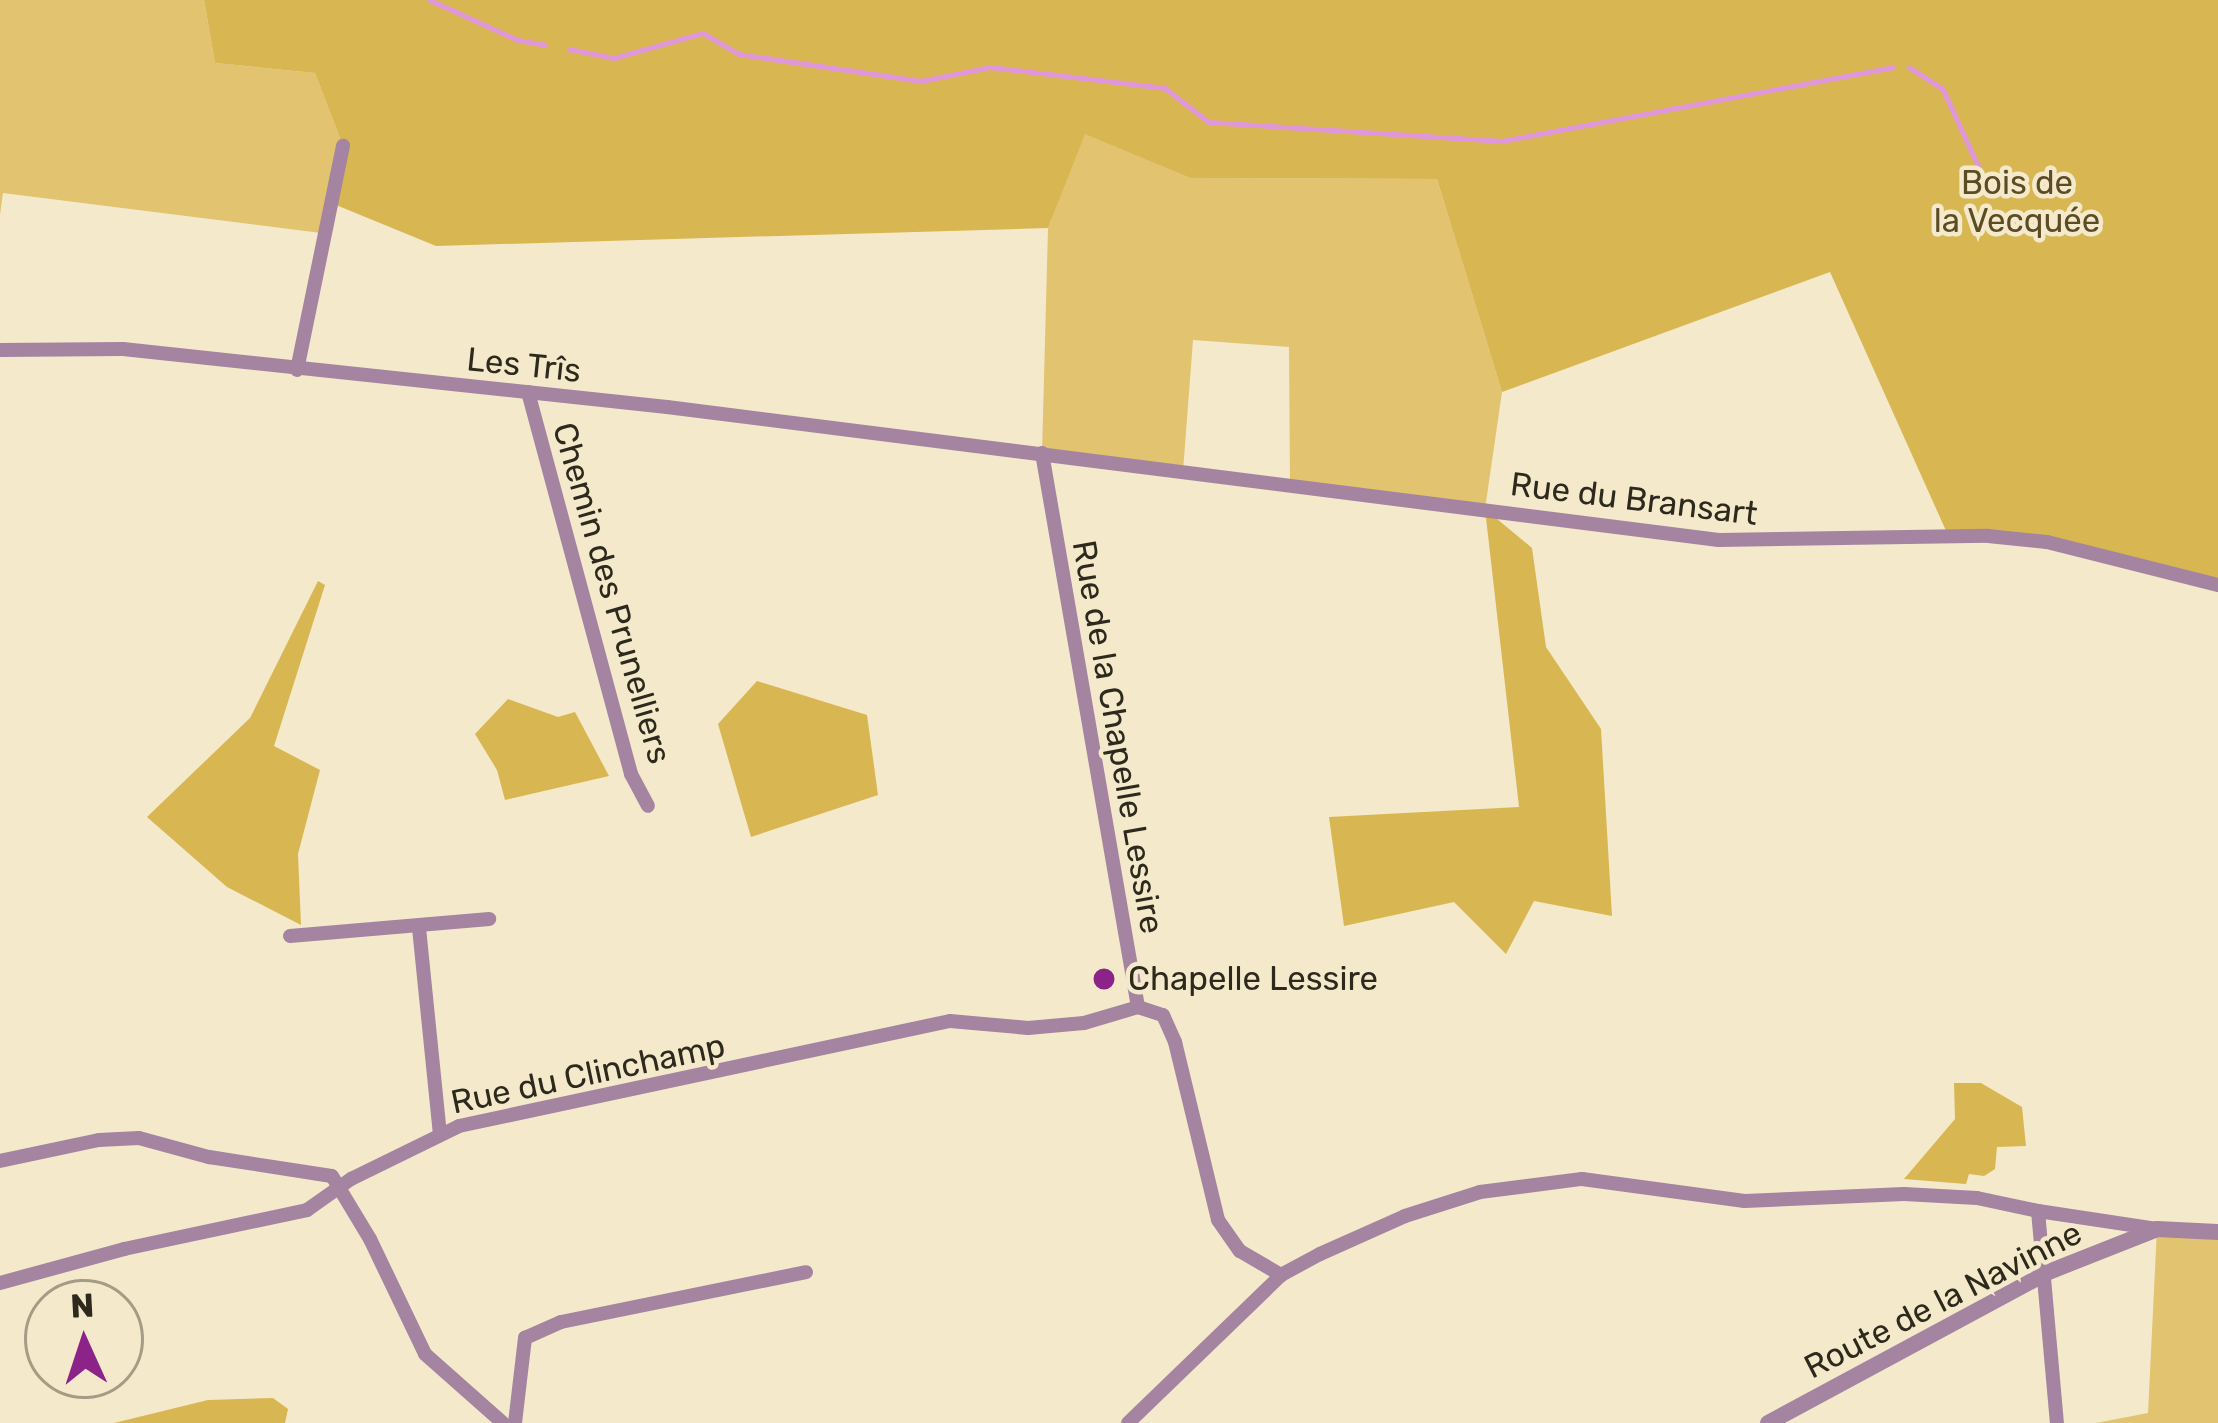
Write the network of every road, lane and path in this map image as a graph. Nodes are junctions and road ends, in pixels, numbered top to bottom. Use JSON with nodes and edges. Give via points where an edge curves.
{"nodes":[{"id":1,"x":343,"y":146,"type":"dead end"},
{"id":2,"x":0,"y":350,"type":"edge"},
{"id":3,"x":297,"y":370,"type":"junction"},
{"id":4,"x":528,"y":392,"type":"junction"},
{"id":5,"x":1042,"y":453,"type":"junction"},
{"id":6,"x":2218,"y":586,"type":"edge"},
{"id":7,"x":648,"y":806,"type":"dead end"},
{"id":8,"x":489,"y":919,"type":"dead end"},
{"id":9,"x":419,"y":928,"type":"junction"},
{"id":10,"x":290,"y":936,"type":"dead end"},
{"id":11,"x":1138,"y":1007,"type":"junction"},
{"id":12,"x":440,"y":1134,"type":"junction"},
{"id":13,"x":0,"y":1161,"type":"edge"},
{"id":14,"x":339,"y":1190,"type":"junction"},
{"id":15,"x":2038,"y":1211,"type":"junction"},
{"id":16,"x":2157,"y":1229,"type":"junction"},
{"id":17,"x":2218,"y":1232,"type":"edge"},
{"id":18,"x":806,"y":1272,"type":"dead end"},
{"id":19,"x":2046,"y":1273,"type":"junction"},
{"id":20,"x":1281,"y":1275,"type":"junction"},
{"id":21,"x":0,"y":1283,"type":"edge"},
{"id":22,"x":503,"y":1423,"type":"edge"},
{"id":23,"x":515,"y":1423,"type":"edge"},
{"id":24,"x":1127,"y":1423,"type":"edge"},
{"id":25,"x":1768,"y":1423,"type":"edge"},
{"id":26,"x":2057,"y":1423,"type":"edge"}],
"edges":[{"from":1,"to":3,"type":"street"},
{"from":2,"to":3,"type":"street","name":"Les Trîs","via":[[123,350]]},
{"from":3,"to":4,"type":"street","name":"Les Trîs"},
{"from":4,"to":5,"type":"street","name":"Les Trîs"},
{"from":4,"to":7,"type":"street","name":"Chemin des Prunelliers","via":[[631,774]]},
{"from":5,"to":6,"type":"street","name":"Rue du Bransart","via":[[1719,540],[2047,542]]},
{"from":5,"to":11,"type":"street","name":"Rue de la Chapelle Lessire"},
{"from":8,"to":9,"type":"street"},
{"from":9,"to":10,"type":"street"},
{"from":9,"to":12,"type":"street"},
{"from":11,"to":12,"type":"street","name":"Rue du Clinchamp","via":[[1028,1028],[950,1022]]},
{"from":11,"to":20,"type":"street","via":[[1163,1015],[1174,1042],[1218,1220],[1240,1251]]},
{"from":12,"to":14,"type":"street","name":"Rue du Clinchamp"},
{"from":13,"to":14,"type":"street","via":[[139,1138],[332,1176]]},
{"from":14,"to":21,"type":"street","name":"Rue du Clinchamp","via":[[292,1215]]},
{"from":14,"to":22,"type":"street","via":[[425,1354]]},
{"from":15,"to":16,"type":"street"},
{"from":15,"to":19,"type":"street"},
{"from":15,"to":20,"type":"street","via":[[1958,1197],[1745,1201],[1582,1179],[1542,1182],[1405,1216]]},
{"from":16,"to":17,"type":"street","name":"Route de la Navinne"},
{"from":16,"to":19,"type":"street","name":"Route de la Navinne"},
{"from":18,"to":23,"type":"street","via":[[561,1322],[525,1338]]},
{"from":19,"to":25,"type":"street","name":"Route de la Navinne"},
{"from":19,"to":26,"type":"street"},
{"from":20,"to":24,"type":"street"}]}
